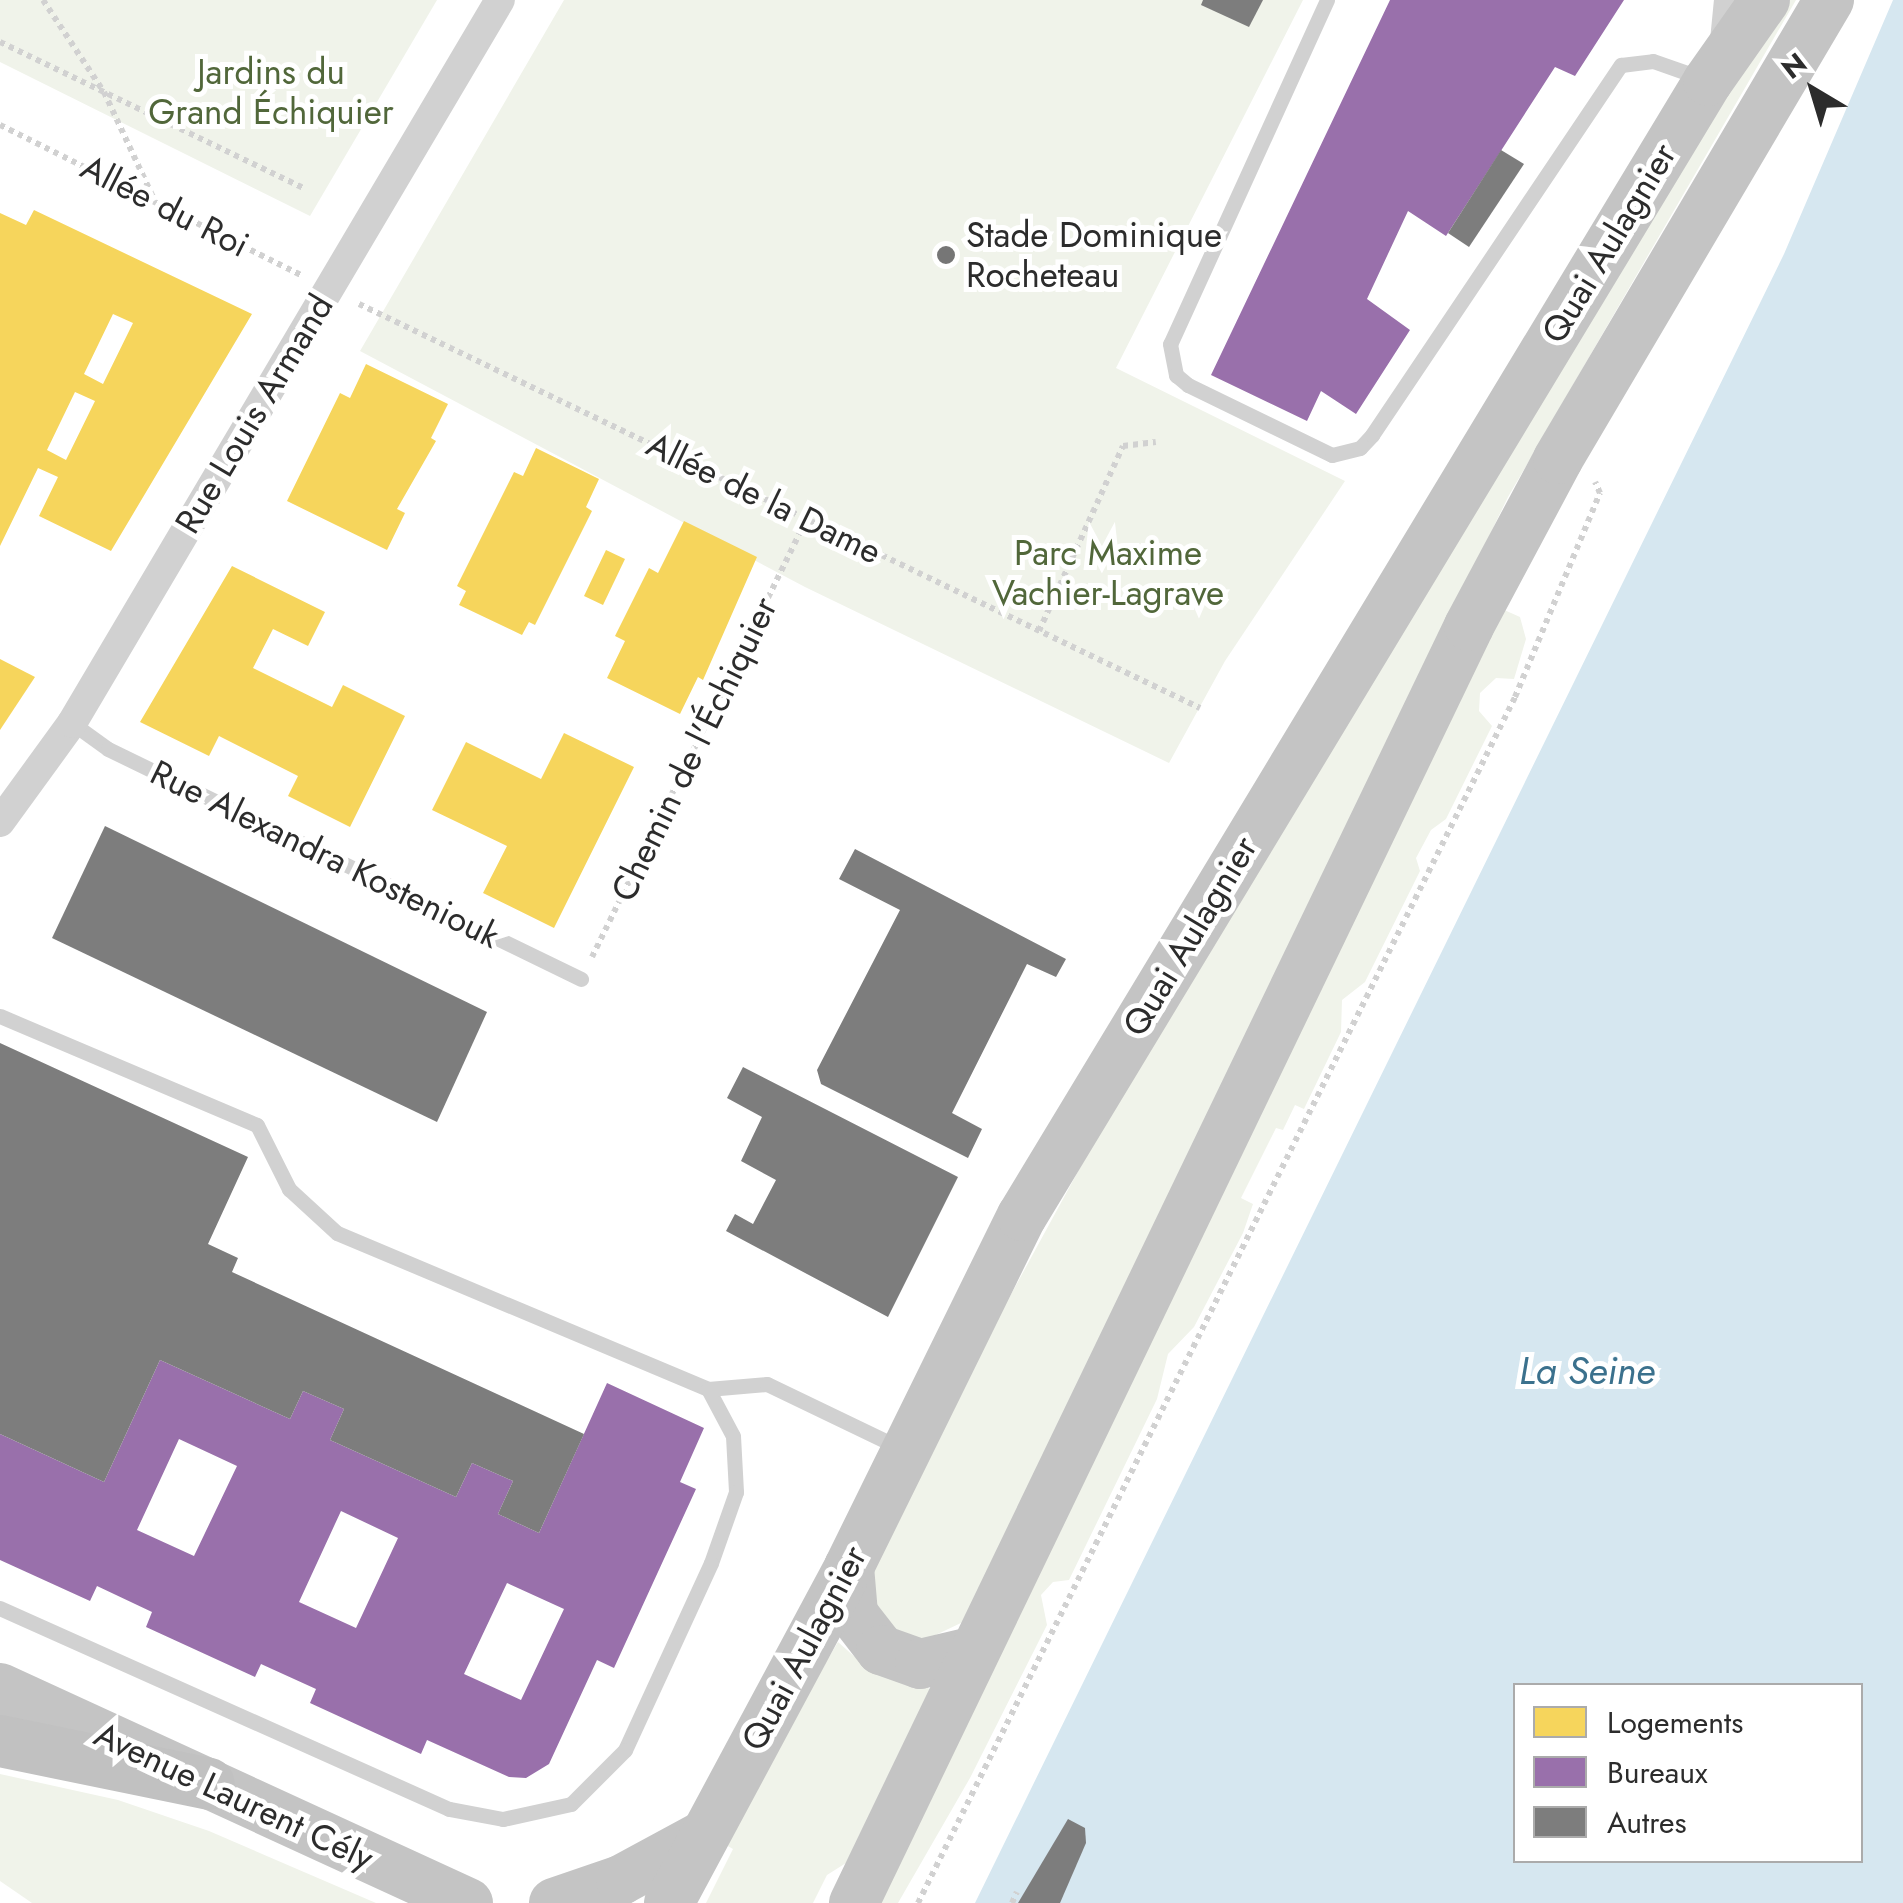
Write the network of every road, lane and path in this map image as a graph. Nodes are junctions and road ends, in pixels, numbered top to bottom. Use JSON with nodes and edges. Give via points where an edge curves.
{"nodes":[{"id":1,"x":43,"y":0,"type":"edge"},
{"id":2,"x":500,"y":0,"type":"edge"},
{"id":3,"x":1327,"y":0,"type":"edge"},
{"id":4,"x":1729,"y":0,"type":"edge"},
{"id":5,"x":1764,"y":0,"type":"edge"},
{"id":6,"x":1828,"y":0,"type":"edge"},
{"id":7,"x":0,"y":42,"type":"edge"},
{"id":8,"x":1716,"y":70,"type":"junction"},
{"id":9,"x":104,"y":92,"type":"junction"},
{"id":10,"x":0,"y":125,"type":"edge"},
{"id":11,"x":306,"y":189,"type":"dead end"},
{"id":12,"x":154,"y":199,"type":"junction"},
{"id":13,"x":328,"y":289,"type":"junction"},
{"id":14,"x":1573,"y":435,"type":"junction"},
{"id":15,"x":1156,"y":442,"type":"dead end"},
{"id":16,"x":807,"y":518,"type":"junction"},
{"id":17,"x":1039,"y":631,"type":"junction"},
{"id":18,"x":1200,"y":708,"type":"dead end"},
{"id":19,"x":72,"y":724,"type":"junction"},
{"id":20,"x":0,"y":822,"type":"edge"},
{"id":21,"x":582,"y":979,"type":"joint"},
{"id":22,"x":0,"y":1016,"type":"edge"},
{"id":23,"x":708,"y":1389,"type":"junction"},
{"id":24,"x":906,"y":1450,"type":"junction"},
{"id":25,"x":849,"y":1567,"type":"junction"},
{"id":26,"x":0,"y":1608,"type":"edge"},
{"id":27,"x":971,"y":1652,"type":"junction"},
{"id":28,"x":0,"y":1688,"type":"edge"},
{"id":29,"x":0,"y":1741,"type":"edge"},
{"id":30,"x":209,"y":1784,"type":"junction"},
{"id":31,"x":702,"y":1836,"type":"junction"},
{"id":32,"x":1018,"y":1892,"type":"dead end"},
{"id":33,"x":468,"y":1903,"type":"edge"},
{"id":34,"x":554,"y":1903,"type":"edge"},
{"id":35,"x":669,"y":1903,"type":"edge"},
{"id":36,"x":854,"y":1903,"type":"edge"},
{"id":37,"x":918,"y":1903,"type":"edge"},
{"id":38,"x":1012,"y":1903,"type":"edge"}],
"edges":[{"from":1,"to":9,"type":"path"},
{"from":2,"to":13,"type":"street","name":"Rue Louis Armand"},
{"from":3,"to":8,"type":"lane","via":[[1170,344],[1176,374],[1188,384],[1332,456],[1360,448],[1611,75],[1621,65],[1653,61]]},
{"from":4,"to":8,"type":"street"},
{"from":5,"to":8,"type":"main road","name":"Quai Aulagnier"},
{"from":6,"to":14,"type":"main road","name":"Quai Aulagnier"},
{"from":7,"to":9,"type":"path"},
{"from":8,"to":24,"type":"main road","name":"Quai Aulagnier","via":[[1022,1216]]},
{"from":9,"to":11,"type":"path"},
{"from":9,"to":12,"type":"path"},
{"from":10,"to":12,"type":"path","name":"Allée du Roi"},
{"from":12,"to":13,"type":"path","name":"Allée du Roi"},
{"from":13,"to":16,"type":"path","name":"Allée de la Dame"},
{"from":13,"to":19,"type":"street","name":"Rue Louis Armand"},
{"from":14,"to":27,"type":"main road","name":"Quai Aulagnier","via":[[1468,626]]},
{"from":14,"to":37,"type":"path","via":[[1600,493],[1515,697]]},
{"from":15,"to":17,"type":"path","via":[[1123,446]]},
{"from":16,"to":17,"type":"path","name":"Allée de la Dame"},
{"from":16,"to":21,"type":"path","name":"Chemin de l'Échiquier"},
{"from":17,"to":18,"type":"path","name":"Allée de la Dame"},
{"from":19,"to":20,"type":"street","name":"Rue Louis Armand"},
{"from":19,"to":21,"type":"lane","name":"Rue Alexandra Kosteniouk","via":[[108,749]]},
{"from":22,"to":23,"type":"lane","via":[[256,1126],[289,1190],[337,1233]]},
{"from":23,"to":24,"type":"lane","via":[[767,1384]]},
{"from":23,"to":26,"type":"lane","via":[[733,1436],[736,1492],[711,1563],[625,1750],[571,1804],[503,1819],[449,1809]]},
{"from":24,"to":25,"type":"main road","name":"Quai Aulagnier"},
{"from":25,"to":27,"type":"main road","via":[[853,1614],[881,1650],[920,1664]]},
{"from":25,"to":31,"type":"main road","name":"Quai Aulagnier"},
{"from":27,"to":36,"type":"main road","name":"Quai Aulagnier"},
{"from":28,"to":30,"type":"main road","name":"Avenue Laurent Cély"},
{"from":29,"to":30,"type":"highway"},
{"from":30,"to":33,"type":"main road","name":"Avenue Laurent Cély"},
{"from":31,"to":34,"type":"main road","via":[[621,1880]]},
{"from":31,"to":35,"type":"main road","name":"Quai Aulagnier"},
{"from":32,"to":38,"type":"path"}]}
